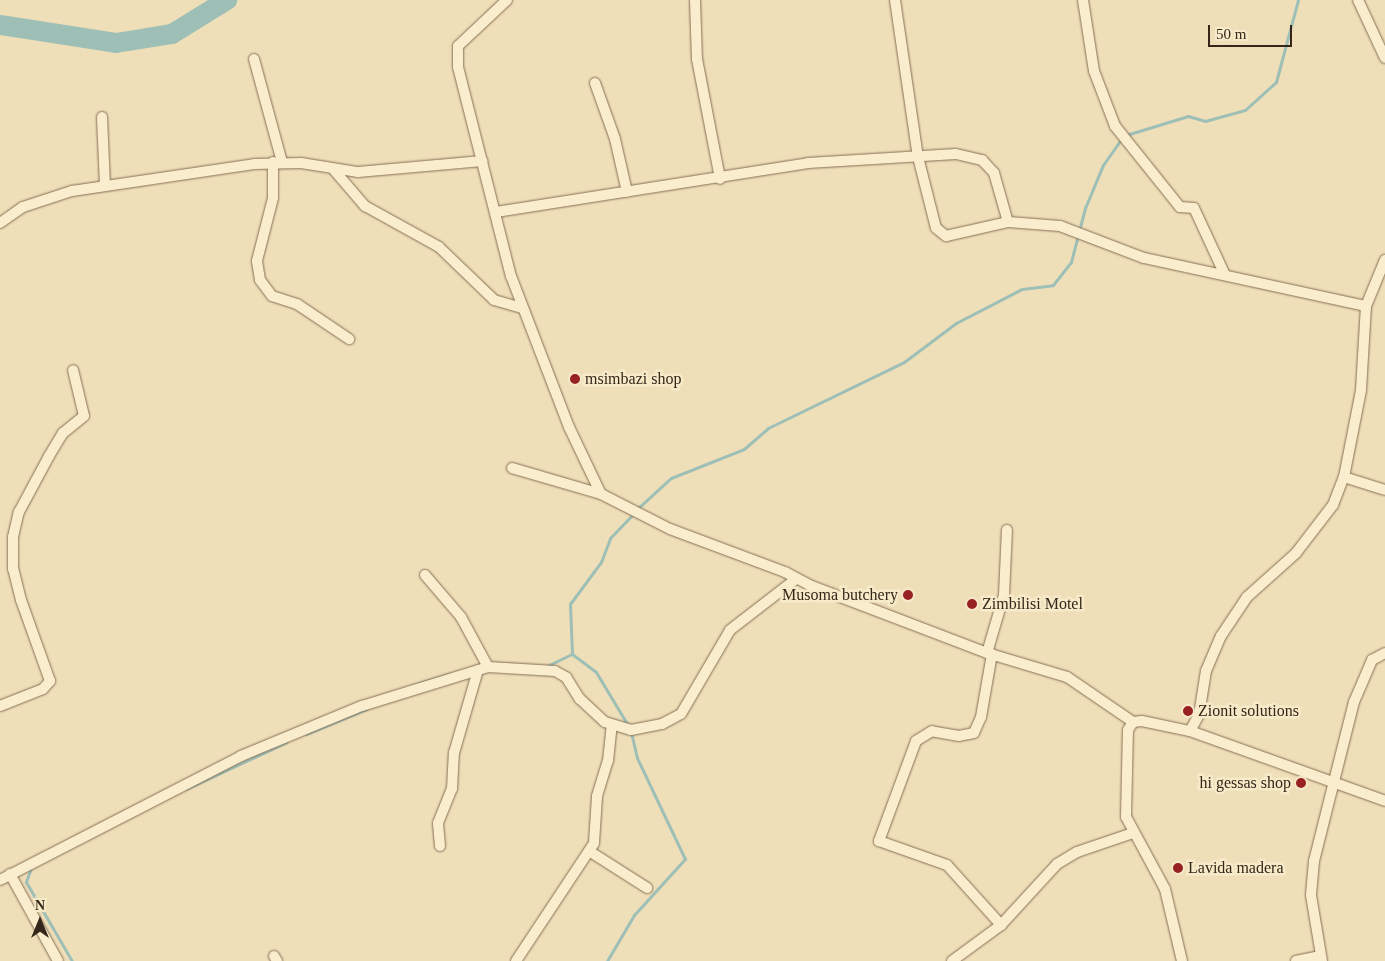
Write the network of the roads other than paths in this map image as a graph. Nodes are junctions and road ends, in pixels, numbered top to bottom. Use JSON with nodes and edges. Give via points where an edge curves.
{"nodes":[{"id":1,"x":507,"y":0,"type":"edge"},
{"id":2,"x":696,"y":0,"type":"edge"},
{"id":3,"x":895,"y":0,"type":"edge"},
{"id":4,"x":1083,"y":0,"type":"edge"},
{"id":5,"x":1358,"y":0,"type":"edge"},
{"id":6,"x":1385,"y":58,"type":"edge"},
{"id":7,"x":254,"y":59,"type":"dead end"},
{"id":8,"x":595,"y":83,"type":"dead end"},
{"id":9,"x":102,"y":117,"type":"dead end"},
{"id":10,"x":918,"y":157,"type":"junction"},
{"id":11,"x":483,"y":161,"type":"junction"},
{"id":12,"x":277,"y":162,"type":"junction"},
{"id":13,"x":334,"y":170,"type":"junction"},
{"id":14,"x":720,"y":179,"type":"junction"},
{"id":15,"x":106,"y":185,"type":"junction"},
{"id":16,"x":627,"y":192,"type":"junction"},
{"id":17,"x":496,"y":212,"type":"junction"},
{"id":18,"x":1008,"y":222,"type":"junction"},
{"id":19,"x":0,"y":224,"type":"edge"},
{"id":20,"x":1385,"y":260,"type":"edge"},
{"id":21,"x":1225,"y":275,"type":"junction"},
{"id":22,"x":1366,"y":306,"type":"junction"},
{"id":23,"x":522,"y":308,"type":"junction"},
{"id":24,"x":349,"y":339,"type":"dead end"},
{"id":25,"x":73,"y":370,"type":"dead end"},
{"id":26,"x":512,"y":468,"type":"dead end"},
{"id":27,"x":1344,"y":477,"type":"junction"},
{"id":28,"x":1385,"y":490,"type":"edge"},
{"id":29,"x":601,"y":494,"type":"junction"},
{"id":30,"x":1007,"y":530,"type":"dead end"},
{"id":31,"x":425,"y":575,"type":"dead end"},
{"id":32,"x":796,"y":579,"type":"junction"},
{"id":33,"x":1385,"y":653,"type":"edge"},
{"id":34,"x":989,"y":654,"type":"junction"},
{"id":35,"x":483,"y":668,"type":"junction"},
{"id":36,"x":0,"y":706,"type":"edge"},
{"id":37,"x":1133,"y":722,"type":"junction"},
{"id":38,"x":612,"y":725,"type":"junction"},
{"id":39,"x":1190,"y":731,"type":"junction"},
{"id":40,"x":1334,"y":780,"type":"junction"},
{"id":41,"x":1385,"y":801,"type":"edge"},
{"id":42,"x":1133,"y":833,"type":"junction"},
{"id":43,"x":440,"y":846,"type":"dead end"},
{"id":44,"x":589,"y":852,"type":"junction"},
{"id":45,"x":10,"y":874,"type":"junction"},
{"id":46,"x":0,"y":880,"type":"edge"},
{"id":47,"x":647,"y":888,"type":"dead end"},
{"id":48,"x":1001,"y":925,"type":"junction"},
{"id":49,"x":1321,"y":958,"type":"edge"},
{"id":50,"x":58,"y":961,"type":"edge"},
{"id":51,"x":516,"y":961,"type":"edge"},
{"id":52,"x":952,"y":961,"type":"edge"},
{"id":53,"x":1182,"y":961,"type":"edge"},
{"id":54,"x":1296,"y":961,"type":"edge"}],
"edges":[{"from":1,"to":11,"type":"street","via":[[458,46],[458,67]]},
{"from":2,"to":14,"type":"street","via":[[697,59]]},
{"from":3,"to":10,"type":"street"},
{"from":4,"to":21,"type":"street","via":[[1094,71],[1115,126],[1180,207],[1194,208]]},
{"from":5,"to":6,"type":"street"},
{"from":7,"to":12,"type":"street"},
{"from":8,"to":16,"type":"street","via":[[615,140]]},
{"from":9,"to":15,"type":"street"},
{"from":10,"to":14,"type":"street","via":[[808,163]]},
{"from":10,"to":18,"type":"street","via":[[956,154],[982,160],[994,173]]},
{"from":10,"to":18,"type":"street","via":[[936,228],[946,236]]},
{"from":11,"to":13,"type":"street","via":[[389,171]]},
{"from":11,"to":17,"type":"street"},
{"from":12,"to":13,"type":"street"},
{"from":12,"to":15,"type":"street"},
{"from":12,"to":24,"type":"street","via":[[273,198],[257,261],[260,280],[272,296],[297,304]]},
{"from":13,"to":23,"type":"street","via":[[365,206],[439,248],[494,300]]},
{"from":14,"to":16,"type":"street"},
{"from":15,"to":19,"type":"street","via":[[23,207]]},
{"from":16,"to":17,"type":"street"},
{"from":17,"to":23,"type":"street"},
{"from":18,"to":21,"type":"street","via":[[1060,226],[1144,258]]},
{"from":20,"to":22,"type":"street"},
{"from":21,"to":22,"type":"street","via":[[1300,295]]},
{"from":22,"to":27,"type":"street","via":[[1361,390]]},
{"from":23,"to":29,"type":"street"},
{"from":25,"to":36,"type":"street","via":[[84,416],[63,433],[49,456],[19,512],[13,537],[13,569],[50,681],[44,689]]},
{"from":26,"to":29,"type":"street"},
{"from":27,"to":28,"type":"street"},
{"from":27,"to":39,"type":"street","via":[[1320,524],[1247,597],[1222,636],[1206,671],[1199,715]]},
{"from":29,"to":32,"type":"street","via":[[670,529]]},
{"from":30,"to":34,"type":"street","via":[[1004,595]]},
{"from":31,"to":35,"type":"street","via":[[461,617]]},
{"from":32,"to":34,"type":"street"},
{"from":32,"to":38,"type":"street","via":[[730,630],[681,714],[662,724],[631,730]]},
{"from":33,"to":40,"type":"street","via":[[1372,660],[1354,702]]},
{"from":34,"to":37,"type":"street","via":[[1067,677]]},
{"from":34,"to":48,"type":"street","via":[[982,717],[974,733],[959,736],[932,731],[916,740],[879,841],[948,865]]},
{"from":35,"to":38,"type":"street","via":[[555,671],[572,683],[598,717]]},
{"from":35,"to":43,"type":"street","via":[[454,753],[452,789],[438,823]]},
{"from":35,"to":45,"type":"street","via":[[362,706],[241,756]]},
{"from":37,"to":39,"type":"street"},
{"from":37,"to":42,"type":"street","via":[[1128,730],[1124,798]]},
{"from":38,"to":44,"type":"street"},
{"from":39,"to":40,"type":"street"},
{"from":40,"to":41,"type":"street"},
{"from":40,"to":49,"type":"street","via":[[1312,886]]},
{"from":42,"to":48,"type":"street","via":[[1077,852],[1057,864]]},
{"from":42,"to":53,"type":"street","via":[[1165,889]]},
{"from":44,"to":47,"type":"street"},
{"from":44,"to":51,"type":"street"},
{"from":45,"to":46,"type":"street"},
{"from":45,"to":50,"type":"street"},
{"from":48,"to":52,"type":"street"},
{"from":49,"to":54,"type":"street"}]}
